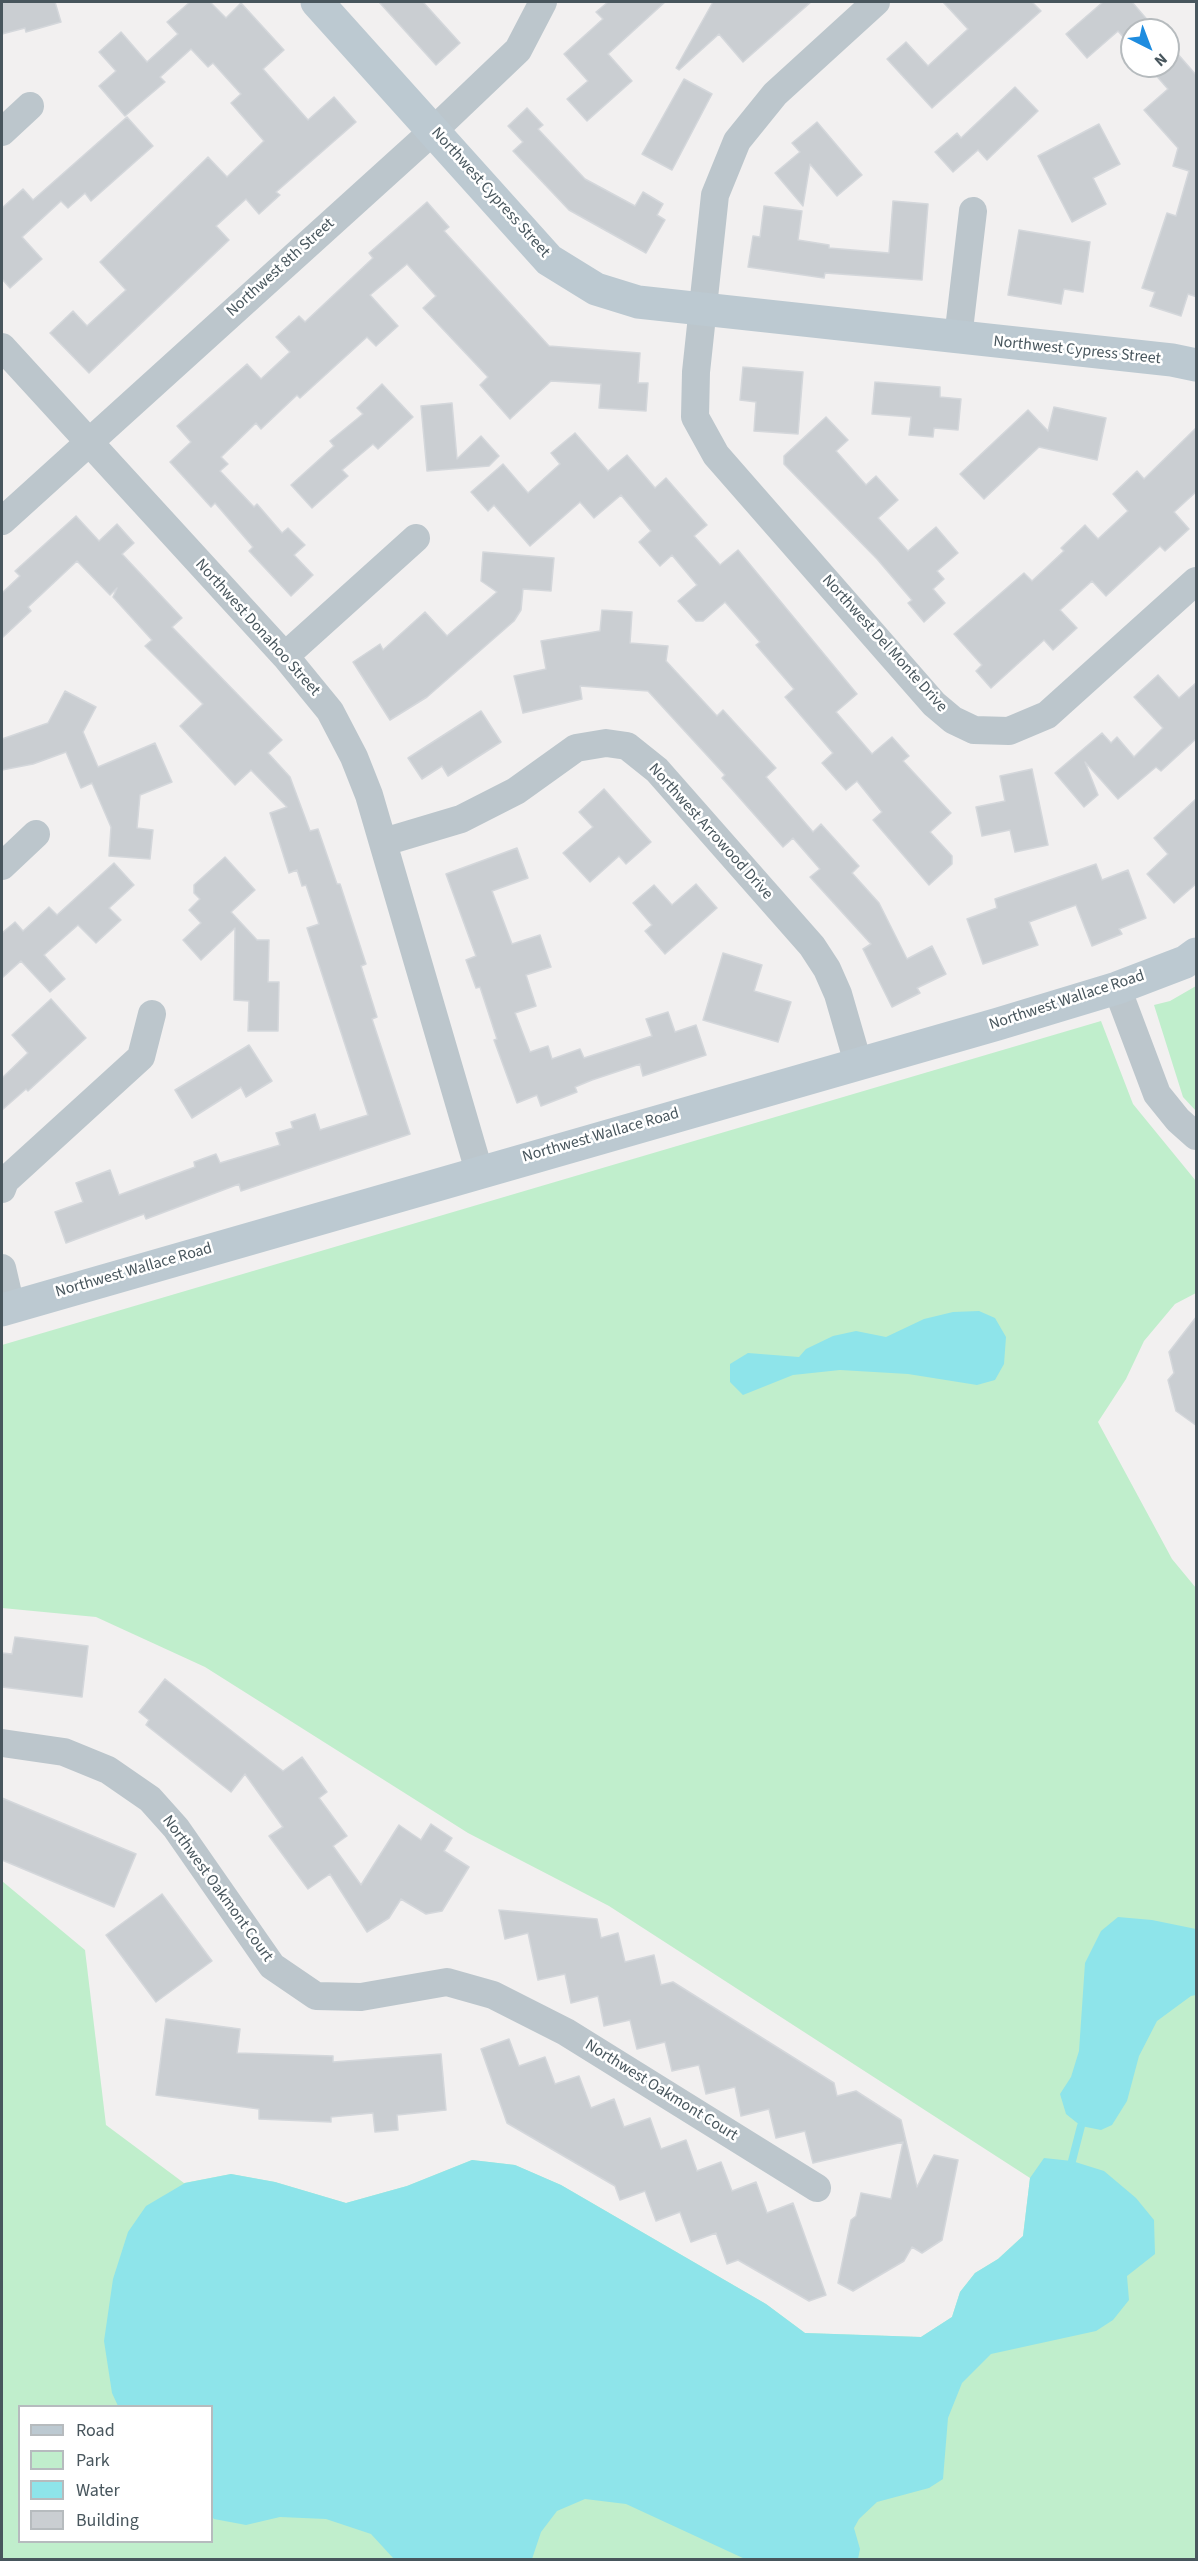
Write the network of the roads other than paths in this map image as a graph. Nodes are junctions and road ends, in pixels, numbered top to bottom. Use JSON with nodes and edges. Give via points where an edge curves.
{"nodes":[{"id":1,"x":317,"y":2,"type":"edge"},
{"id":2,"x":543,"y":2,"type":"edge"},
{"id":3,"x":876,"y":2,"type":"edge"},
{"id":4,"x":30,"y":106,"type":"dead end"},
{"id":5,"x":433,"y":131,"type":"junction"},
{"id":6,"x":2,"y":132,"type":"edge"},
{"id":7,"x":973,"y":212,"type":"dead end"},
{"id":8,"x":702,"y":310,"type":"junction"},
{"id":9,"x":958,"y":338,"type":"junction"},
{"id":10,"x":2,"y":347,"type":"edge"},
{"id":11,"x":1197,"y":365,"type":"edge"},
{"id":12,"x":87,"y":443,"type":"junction"},
{"id":13,"x":2,"y":521,"type":"edge"},
{"id":14,"x":416,"y":538,"type":"dead end"},
{"id":15,"x":1197,"y":581,"type":"edge"},
{"id":16,"x":285,"y":656,"type":"junction"},
{"id":17,"x":36,"y":834,"type":"dead end"},
{"id":18,"x":384,"y":842,"type":"junction"},
{"id":19,"x":2,"y":866,"type":"edge"},
{"id":20,"x":1197,"y":954,"type":"edge"},
{"id":21,"x":1118,"y":988,"type":"junction"},
{"id":22,"x":152,"y":1014,"type":"dead end"},
{"id":23,"x":858,"y":1063,"type":"junction"},
{"id":24,"x":1197,"y":1136,"type":"edge"},
{"id":25,"x":479,"y":1171,"type":"junction"},
{"id":26,"x":2,"y":1189,"type":"edge"},
{"id":27,"x":2,"y":1268,"type":"edge"},
{"id":28,"x":6,"y":1308,"type":"edge"},
{"id":29,"x":2,"y":1743,"type":"edge"},
{"id":30,"x":817,"y":2188,"type":"dead end"}],
"edges":[{"from":1,"to":5,"type":"street","name":"Northwest Cypress Street"},
{"from":2,"to":5,"type":"street","name":"Northwest 8th Street","via":[[518,50]]},
{"from":3,"to":8,"type":"street","name":"Northwest Del Monte Drive","via":[[775,94],[737,141],[715,195]]},
{"from":4,"to":6,"type":"street"},
{"from":5,"to":8,"type":"street","name":"Northwest Cypress Street","via":[[549,260],[596,289],[638,302]]},
{"from":5,"to":12,"type":"street","name":"Northwest 8th Street"},
{"from":7,"to":9,"type":"street"},
{"from":8,"to":9,"type":"street","name":"Northwest Cypress Street"},
{"from":8,"to":15,"type":"street","name":"Northwest Del Monte Drive","via":[[695,417],[716,455],[934,704],[953,720],[974,730],[1009,731],[1047,715]]},
{"from":9,"to":11,"type":"street","name":"Northwest Cypress Street"},
{"from":10,"to":12,"type":"street","name":"Northwest Donahoo Street"},
{"from":12,"to":13,"type":"street","name":"Northwest 8th Street"},
{"from":12,"to":16,"type":"street","name":"Northwest Donahoo Street"},
{"from":14,"to":16,"type":"street"},
{"from":16,"to":18,"type":"street","name":"Northwest Donahoo Street","via":[[330,711],[354,756]]},
{"from":17,"to":19,"type":"street"},
{"from":18,"to":23,"type":"street","name":"Northwest Arrowood Drive","via":[[461,819],[516,790],[576,748],[606,743],[627,746],[657,770],[812,946],[838,994]]},
{"from":18,"to":25,"type":"street","name":"Northwest Donahoo Street"},
{"from":20,"to":21,"type":"street","name":"Northwest Wallace Road"},
{"from":21,"to":23,"type":"street","name":"Northwest Wallace Road"},
{"from":21,"to":24,"type":"street","via":[[1157,1094]]},
{"from":22,"to":26,"type":"street","via":[[141,1057],[5,1181]]},
{"from":23,"to":25,"type":"street","name":"Northwest Wallace Road"},
{"from":25,"to":28,"type":"street","name":"Northwest Wallace Road"},
{"from":27,"to":28,"type":"street"},
{"from":29,"to":30,"type":"street","name":"Northwest Oakmont Court","via":[[64,1752],[108,1770],[150,1799],[176,1828],[272,1966],[316,1996],[361,1997],[447,1982],[493,1995],[566,2032]]}]}
